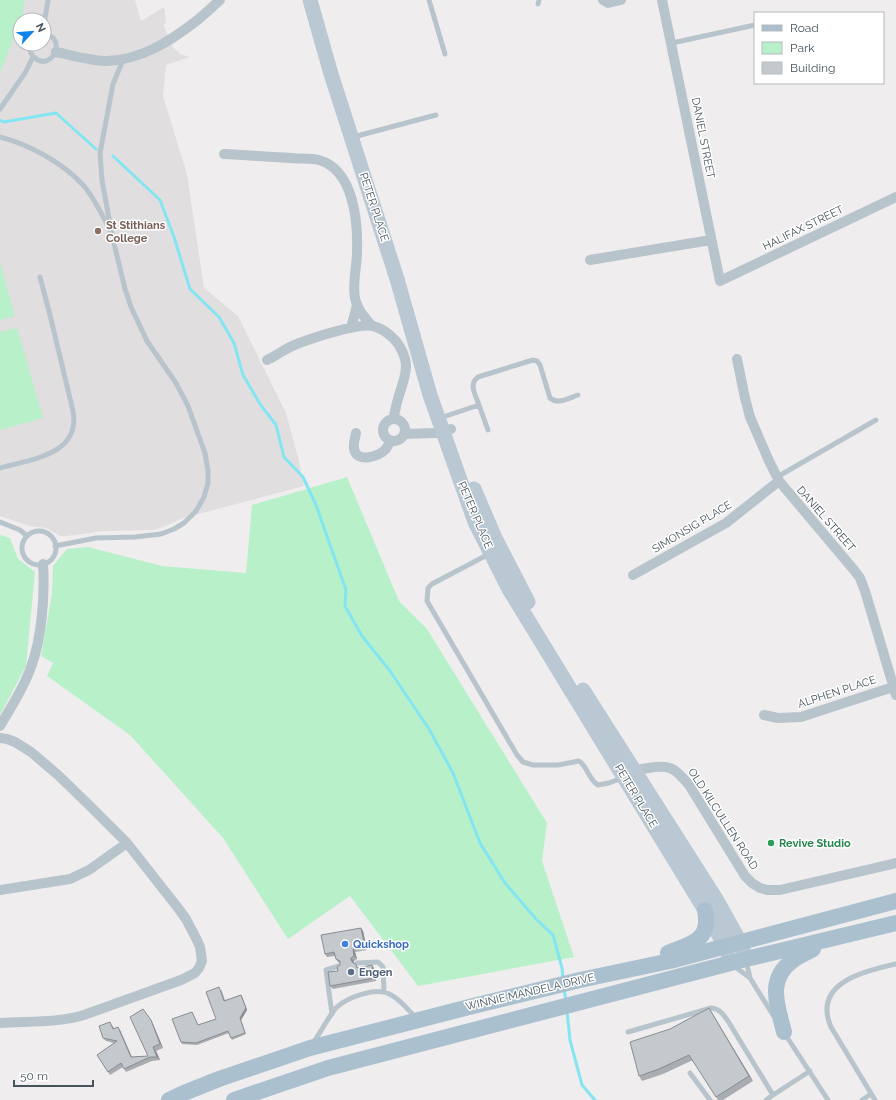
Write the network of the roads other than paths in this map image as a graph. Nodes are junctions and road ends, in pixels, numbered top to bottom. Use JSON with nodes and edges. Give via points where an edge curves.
{"nodes":[{"id":1,"x":48,"y":0,"type":"edge"},
{"id":2,"x":220,"y":0,"type":"edge"},
{"id":3,"x":305,"y":0,"type":"edge"},
{"id":4,"x":310,"y":0,"type":"edge"},
{"id":5,"x":321,"y":0,"type":"edge"},
{"id":6,"x":429,"y":0,"type":"edge"},
{"id":7,"x":603,"y":0,"type":"edge"},
{"id":8,"x":621,"y":0,"type":"edge"},
{"id":9,"x":662,"y":0,"type":"edge"},
{"id":10,"x":46,"y":12,"type":"edge"},
{"id":11,"x":754,"y":25,"type":"edge"},
{"id":12,"x":320,"y":36,"type":"junction"},
{"id":13,"x":52,"y":37,"type":"edge"},
{"id":14,"x":672,"y":43,"type":"junction"},
{"id":15,"x":30,"y":52,"type":"edge"},
{"id":16,"x":56,"y":52,"type":"junction"},
{"id":17,"x":445,"y":54,"type":"dead end"},
{"id":18,"x":33,"y":57,"type":"junction"},
{"id":19,"x":123,"y":59,"type":"junction"},
{"id":20,"x":0,"y":109,"type":"edge"},
{"id":21,"x":436,"y":116,"type":"dead end"},
{"id":22,"x":357,"y":136,"type":"junction"},
{"id":23,"x":0,"y":137,"type":"edge"},
{"id":24,"x":224,"y":154,"type":"dead end"},
{"id":25,"x":896,"y":197,"type":"edge"},
{"id":26,"x":112,"y":235,"type":"junction"},
{"id":27,"x":711,"y":240,"type":"junction"},
{"id":28,"x":590,"y":260,"type":"dead end"},
{"id":29,"x":40,"y":277,"type":"dead end"},
{"id":30,"x":720,"y":281,"type":"joint"},
{"id":31,"x":357,"y":305,"type":"junction"},
{"id":32,"x":372,"y":326,"type":"junction"},
{"id":33,"x":351,"y":328,"type":"junction"},
{"id":34,"x":737,"y":359,"type":"dead end"},
{"id":35,"x":267,"y":360,"type":"dead end"},
{"id":36,"x":578,"y":395,"type":"dead end"},
{"id":37,"x":479,"y":405,"type":"junction"},
{"id":38,"x":393,"y":419,"type":"junction"},
{"id":39,"x":876,"y":420,"type":"dead end"},
{"id":40,"x":447,"y":425,"type":"junction"},
{"id":41,"x":488,"y":430,"type":"dead end"},
{"id":42,"x":356,"y":433,"type":"dead end"},
{"id":43,"x":404,"y":434,"type":"junction"},
{"id":44,"x":390,"y":440,"type":"junction"},
{"id":45,"x":0,"y":468,"type":"edge"},
{"id":46,"x":778,"y":479,"type":"junction"},
{"id":47,"x":0,"y":522,"type":"edge"},
{"id":48,"x":27,"y":536,"type":"junction"},
{"id":49,"x":55,"y":546,"type":"junction"},
{"id":50,"x":496,"y":551,"type":"junction"},
{"id":51,"x":43,"y":564,"type":"junction"},
{"id":52,"x":633,"y":575,"type":"dead end"},
{"id":53,"x":895,"y":691,"type":"edge"},
{"id":54,"x":764,"y":715,"type":"dead end"},
{"id":55,"x":0,"y":726,"type":"edge"},
{"id":56,"x":0,"y":738,"type":"edge"},
{"id":57,"x":629,"y":773,"type":"junction"},
{"id":58,"x":127,"y":843,"type":"junction"},
{"id":59,"x":896,"y":863,"type":"edge"},
{"id":60,"x":0,"y":890,"type":"edge"},
{"id":61,"x":896,"y":901,"type":"edge"},
{"id":62,"x":705,"y":910,"type":"junction"},
{"id":63,"x":896,"y":923,"type":"edge"},
{"id":64,"x":828,"y":940,"type":"junction"},
{"id":65,"x":732,"y":944,"type":"junction"},
{"id":66,"x":739,"y":961,"type":"junction"},
{"id":67,"x":357,"y":963,"type":"edge"},
{"id":68,"x":896,"y":964,"type":"edge"},
{"id":69,"x":339,"y":966,"type":"edge"},
{"id":70,"x":624,"y":970,"type":"junction"},
{"id":71,"x":750,"y":978,"type":"junction"},
{"id":72,"x":384,"y":991,"type":"junction"},
{"id":73,"x":332,"y":1014,"type":"junction"},
{"id":74,"x":419,"y":1020,"type":"junction"},
{"id":75,"x":0,"y":1023,"type":"edge"},
{"id":76,"x":628,"y":1032,"type":"dead end"},
{"id":77,"x":784,"y":1032,"type":"junction"},
{"id":78,"x":310,"y":1048,"type":"junction"},
{"id":79,"x":810,"y":1071,"type":"junction"},
{"id":80,"x":690,"y":1073,"type":"dead end"},
{"id":81,"x":871,"y":1094,"type":"junction"},
{"id":82,"x":773,"y":1095,"type":"junction"},
{"id":83,"x":169,"y":1100,"type":"edge"},
{"id":84,"x":234,"y":1100,"type":"edge"},
{"id":85,"x":710,"y":1100,"type":"edge"},
{"id":86,"x":766,"y":1100,"type":"edge"},
{"id":87,"x":828,"y":1100,"type":"edge"},
{"id":88,"x":862,"y":1100,"type":"edge"},
{"id":89,"x":874,"y":1100,"type":"edge"}],
"edges":[{"from":1,"to":10,"type":"lane"},
{"from":2,"to":19,"type":"street","via":[[195,22],[166,41],[143,54]]},
{"from":3,"to":12,"type":"main road"},
{"from":4,"to":12,"type":"main road","name":"PETER PLACE"},
{"from":5,"to":22,"type":"main road","name":"PETER PLACE"},
{"from":6,"to":17,"type":"lane"},
{"from":7,"to":8,"type":"street","via":[[608,3]]},
{"from":9,"to":14,"type":"street","name":"DANIEL STREET"},
{"from":11,"to":14,"type":"lane"},
{"from":12,"to":40,"type":"main road","name":"PETER PLACE","via":[[397,279],[430,395]]},
{"from":13,"to":16,"type":"lane"},
{"from":14,"to":27,"type":"street","name":"DANIEL STREET"},
{"from":15,"to":18,"type":"lane"},
{"from":16,"to":18,"type":"lane","via":[[50,59],[42,61]]},
{"from":16,"to":19,"type":"street","via":[[105,61]]},
{"from":18,"to":20,"type":"lane"},
{"from":19,"to":26,"type":"lane","via":[[113,84],[100,153]]},
{"from":21,"to":22,"type":"lane"},
{"from":22,"to":40,"type":"main road","name":"PETER PLACE"},
{"from":23,"to":26,"type":"lane","via":[[52,160],[75,177],[97,204]]},
{"from":24,"to":31,"type":"street","via":[[319,160],[343,178],[353,204],[356,223],[358,251],[354,290]]},
{"from":25,"to":30,"type":"street","name":"HALIFAX STREET"},
{"from":26,"to":49,"type":"lane","via":[[131,308],[147,341],[176,383],[188,406],[205,453],[208,483],[196,511],[184,524],[174,529],[161,534],[96,538]]},
{"from":27,"to":28,"type":"street"},
{"from":27,"to":30,"type":"street","name":"DANIEL STREET"},
{"from":29,"to":45,"type":"lane","via":[[73,410],[73,429],[66,442],[52,452]]},
{"from":31,"to":32,"type":"street"},
{"from":31,"to":33,"type":"street"},
{"from":32,"to":33,"type":"street"},
{"from":32,"to":38,"type":"street","via":[[386,331],[396,342],[406,366]]},
{"from":33,"to":35,"type":"street","via":[[297,344]]},
{"from":34,"to":46,"type":"street","name":"DANIEL STREET","via":[[750,417]]},
{"from":36,"to":37,"type":"lane","via":[[558,402],[550,398],[540,365],[533,360],[474,380],[472,384]]},
{"from":37,"to":40,"type":"lane"},
{"from":37,"to":41,"type":"lane"},
{"from":38,"to":43,"type":"street","via":[[398,420],[405,428]]},
{"from":38,"to":44,"type":"street","via":[[383,428],[384,434]]},
{"from":39,"to":46,"type":"lane"},
{"from":40,"to":43,"type":"street","via":[[436,433]]},
{"from":40,"to":50,"type":"main road","name":"PETER PLACE","via":[[475,522]]},
{"from":42,"to":44,"type":"street","via":[[353,448],[361,457],[380,454]]},
{"from":43,"to":44,"type":"street","via":[[399,440]]},
{"from":46,"to":52,"type":"street","name":"SIMONSIG PLACE","via":[[726,523]]},
{"from":46,"to":53,"type":"street","name":"DANIEL STREET","via":[[860,578]]},
{"from":47,"to":48,"type":"lane","via":[[20,530]]},
{"from":48,"to":49,"type":"lane","via":[[42,531],[52,537]]},
{"from":48,"to":51,"type":"lane","via":[[22,546],[25,556],[33,563]]},
{"from":49,"to":51,"type":"lane","via":[[52,558]]},
{"from":50,"to":57,"type":"main road","name":"PETER PLACE","via":[[509,588]]},
{"from":50,"to":57,"type":"lane","via":[[432,584],[428,588],[427,600],[514,749],[523,762],[528,764],[558,765],[579,761],[585,765],[591,778],[598,785],[609,784]]},
{"from":51,"to":55,"type":"street","via":[[42,611],[34,659],[23,686]]},
{"from":53,"to":54,"type":"street","name":"ALPHEN PLACE","via":[[801,717],[778,718]]},
{"from":56,"to":58,"type":"street","via":[[15,742],[58,775]]},
{"from":57,"to":59,"type":"street","name":"OLD KILCULLEN ROAD","via":[[665,766],[679,772],[745,876],[752,883],[767,890],[788,889]]},
{"from":57,"to":62,"type":"main road","name":"PETER PLACE"},
{"from":57,"to":65,"type":"main road","name":"PETER PLACE","via":[[712,892]]},
{"from":58,"to":60,"type":"street","via":[[89,870],[70,879]]},
{"from":58,"to":75,"type":"street","via":[[186,919],[200,947],[202,961],[199,968],[181,980],[76,1018]]},
{"from":61,"to":65,"type":"main road","name":"WINNIE MANDELA DRIVE"},
{"from":62,"to":65,"type":"main road","name":"PETER PLACE"},
{"from":62,"to":70,"type":"main road","via":[[706,928],[698,939]]},
{"from":63,"to":64,"type":"main road","name":"WINNIE MANDELA DRIVE"},
{"from":64,"to":66,"type":"main road","name":"WINNIE MANDELA DRIVE"},
{"from":64,"to":77,"type":"main road","via":[[792,961],[782,970],[777,981],[775,997]]},
{"from":65,"to":66,"type":"main road","name":"PETER PLACE"},
{"from":65,"to":70,"type":"main road","name":"WINNIE MANDELA DRIVE","via":[[670,961]]},
{"from":66,"to":71,"type":"lane","name":"PETER PLACE"},
{"from":66,"to":71,"type":"lane","name":"PETER PLACE"},
{"from":66,"to":84,"type":"main road","name":"WINNIE MANDELA DRIVE","via":[[328,1068]]},
{"from":67,"to":72,"type":"lane","via":[[381,964]]},
{"from":68,"to":81,"type":"lane","via":[[849,979],[834,991],[826,1005],[831,1027]]},
{"from":69,"to":73,"type":"lane","via":[[326,970]]},
{"from":70,"to":74,"type":"main road","name":"WINNIE MANDELA DRIVE"},
{"from":71,"to":77,"type":"lane","name":"PETER PLACE"},
{"from":72,"to":73,"type":"lane","via":[[351,998],[337,1007]]},
{"from":72,"to":74,"type":"lane","via":[[391,994]]},
{"from":73,"to":78,"type":"lane"},
{"from":74,"to":78,"type":"main road","name":"WINNIE MANDELA DRIVE"},
{"from":76,"to":82,"type":"lane","via":[[711,1008],[719,1010],[728,1020]]},
{"from":77,"to":79,"type":"lane","name":"PETER PLACE"},
{"from":78,"to":83,"type":"main road","name":"WINNIE MANDELA DRIVE","via":[[219,1079]]},
{"from":79,"to":82,"type":"lane"},
{"from":79,"to":87,"type":"lane","name":"PETER PLACE"},
{"from":80,"to":85,"type":"lane"},
{"from":81,"to":88,"type":"lane"},
{"from":81,"to":89,"type":"lane"},
{"from":82,"to":86,"type":"lane"}]}
